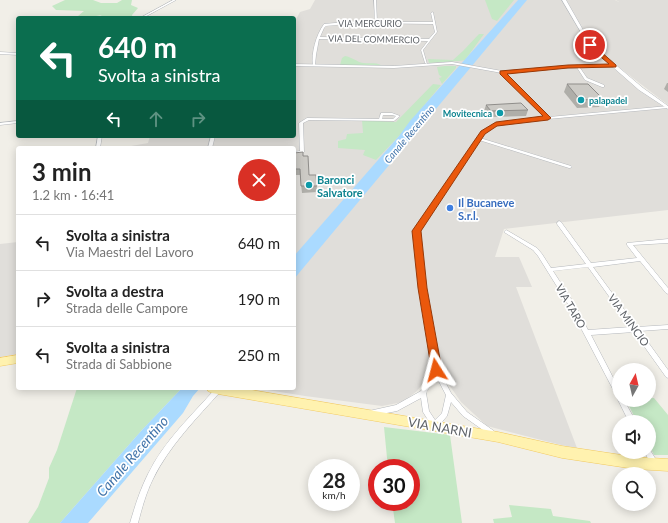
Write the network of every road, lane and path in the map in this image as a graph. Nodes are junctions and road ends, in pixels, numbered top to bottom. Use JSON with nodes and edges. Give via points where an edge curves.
{"nodes":[{"id":1,"x":175,"y":0,"type":"edge"},
{"id":2,"x":375,"y":0,"type":"edge"},
{"id":3,"x":564,"y":0,"type":"edge"},
{"id":4,"x":432,"y":13,"type":"dead end"},
{"id":5,"x":145,"y":16,"type":"edge"},
{"id":6,"x":376,"y":22,"type":"junction"},
{"id":7,"x":434,"y":23,"type":"junction"},
{"id":8,"x":319,"y":38,"type":"junction"},
{"id":9,"x":429,"y":40,"type":"junction"},
{"id":10,"x":0,"y":53,"type":"edge"},
{"id":11,"x":16,"y":54,"type":"edge"},
{"id":12,"x":426,"y":64,"type":"junction"},
{"id":13,"x":296,"y":65,"type":"edge"},
{"id":14,"x":314,"y":65,"type":"junction"},
{"id":15,"x":577,"y":66,"type":"junction"},
{"id":16,"x":614,"y":66,"type":"junction"},
{"id":17,"x":502,"y":72,"type":"junction"},
{"id":18,"x":603,"y":86,"type":"dead end"},
{"id":19,"x":668,"y":108,"type":"edge"},
{"id":20,"x":548,"y":118,"type":"junction"},
{"id":21,"x":380,"y":120,"type":"dead end"},
{"id":22,"x":16,"y":122,"type":"edge"},
{"id":23,"x":0,"y":124,"type":"edge"},
{"id":24,"x":478,"y":139,"type":"junction"},
{"id":25,"x":296,"y":153,"type":"edge"},
{"id":26,"x":570,"y":167,"type":"dead end"},
{"id":27,"x":559,"y":223,"type":"dead end"},
{"id":28,"x":506,"y":232,"type":"dead end"},
{"id":29,"x":668,"y":241,"type":"edge"},
{"id":30,"x":641,"y":259,"type":"junction"},
{"id":31,"x":589,"y":265,"type":"junction"},
{"id":32,"x":549,"y":270,"type":"junction"},
{"id":33,"x":668,"y":292,"type":"edge"},
{"id":34,"x":668,"y":327,"type":"edge"},
{"id":35,"x":636,"y":330,"type":"junction"},
{"id":36,"x":586,"y":332,"type":"junction"},
{"id":37,"x":16,"y":359,"type":"edge"},
{"id":38,"x":0,"y":362,"type":"edge"},
{"id":39,"x":436,"y":370,"type":"junction"},
{"id":40,"x":668,"y":375,"type":"edge"},
{"id":41,"x":612,"y":382,"type":"edge"},
{"id":42,"x":215,"y":390,"type":"edge"},
{"id":43,"x":222,"y":390,"type":"edge"},
{"id":44,"x":423,"y":393,"type":"junction"},
{"id":45,"x":449,"y":395,"type":"junction"},
{"id":46,"x":363,"y":414,"type":"junction"},
{"id":47,"x":435,"y":426,"type":"junction"},
{"id":48,"x":498,"y":438,"type":"junction"},
{"id":49,"x":652,"y":459,"type":"edge"},
{"id":50,"x":655,"y":464,"type":"junction"},
{"id":51,"x":668,"y":465,"type":"edge"},
{"id":52,"x":134,"y":523,"type":"edge"}],
"edges":[{"from":1,"to":5,"type":"street"},
{"from":2,"to":6,"type":"street"},
{"from":3,"to":16,"type":"main road","via":[[586,39]]},
{"from":4,"to":7,"type":"street","name":"VIA DEL COMMERCIO"},
{"from":6,"to":7,"type":"street","name":"VIA MERCURIO"},
{"from":6,"to":8,"type":"street","name":"VIA MERCURIO","via":[[326,24]]},
{"from":7,"to":9,"type":"street","name":"VIA DEL COMMERCIO","via":[[436,32]]},
{"from":8,"to":9,"type":"street","name":"VIA DEL COMMERCIO"},
{"from":8,"to":14,"type":"street","name":"VIA MERCURIO"},
{"from":9,"to":12,"type":"street","name":"VIA DEL COMMERCIO","via":[[422,50]]},
{"from":10,"to":11,"type":"street"},
{"from":12,"to":14,"type":"street","via":[[394,67]]},
{"from":12,"to":17,"type":"street","via":[[460,64]]},
{"from":13,"to":14,"type":"street"},
{"from":15,"to":16,"type":"street"},
{"from":15,"to":17,"type":"street"},
{"from":15,"to":18,"type":"street","via":[[586,79]]},
{"from":16,"to":19,"type":"main road"},
{"from":17,"to":20,"type":"street"},
{"from":19,"to":20,"type":"street"},
{"from":20,"to":24,"type":"street","via":[[496,124],[483,132]]},
{"from":21,"to":25,"type":"street","via":[[308,119],[301,123],[302,152]]},
{"from":22,"to":23,"type":"street"},
{"from":24,"to":26,"type":"street"},
{"from":24,"to":39,"type":"street","via":[[416,231],[422,288]]},
{"from":27,"to":31,"type":"street","name":"VIA MINCIO"},
{"from":28,"to":32,"type":"street","name":"VIA TARO","via":[[535,249]]},
{"from":29,"to":30,"type":"street","via":[[629,244]]},
{"from":30,"to":31,"type":"street"},
{"from":30,"to":33,"type":"street"},
{"from":31,"to":32,"type":"street"},
{"from":31,"to":35,"type":"street","name":"VIA MINCIO"},
{"from":32,"to":36,"type":"street","name":"VIA TARO"},
{"from":34,"to":35,"type":"street"},
{"from":35,"to":36,"type":"street"},
{"from":35,"to":40,"type":"street","name":"VIA MINCIO"},
{"from":36,"to":41,"type":"street","name":"VIA TARO"},
{"from":37,"to":38,"type":"main road"},
{"from":39,"to":44,"type":"street"},
{"from":39,"to":45,"type":"street"},
{"from":42,"to":52,"type":"street","via":[[172,442],[153,472],[140,501]]},
{"from":43,"to":46,"type":"main road","name":"VIA NARNI"},
{"from":44,"to":46,"type":"street","via":[[397,408]]},
{"from":44,"to":47,"type":"street","via":[[426,412]]},
{"from":45,"to":47,"type":"street","via":[[445,414]]},
{"from":45,"to":48,"type":"street","via":[[464,414]]},
{"from":46,"to":47,"type":"main road","name":"VIA NARNI"},
{"from":47,"to":48,"type":"main road","name":"VIA NARNI"},
{"from":48,"to":50,"type":"main road","name":"VIA NARNI","via":[[562,452]]},
{"from":49,"to":50,"type":"street"},
{"from":50,"to":51,"type":"main road","name":"VIA NARNI"}]}
